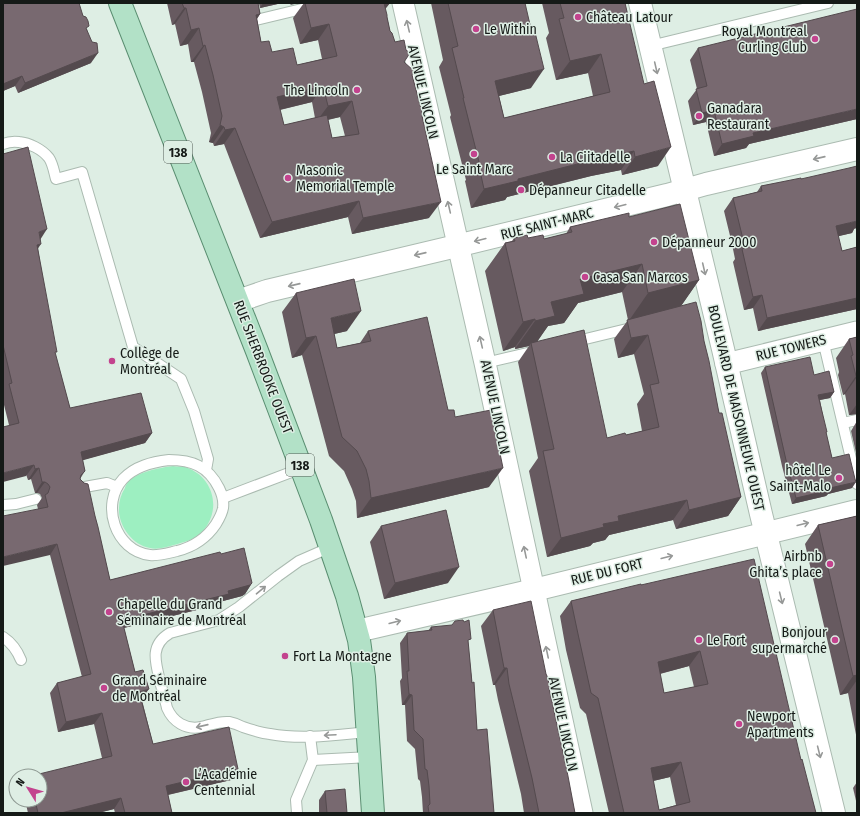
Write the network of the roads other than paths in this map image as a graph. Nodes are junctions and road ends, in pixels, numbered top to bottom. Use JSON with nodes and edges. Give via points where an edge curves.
{"nodes":[{"id":1,"x":120,"y":3,"type":"edge"},
{"id":2,"x":252,"y":3,"type":"edge"},
{"id":3,"x":328,"y":3,"type":"edge"},
{"id":4,"x":403,"y":3,"type":"edge"},
{"id":5,"x":828,"y":3,"type":"edge"},
{"id":6,"x":636,"y":5,"type":"edge"},
{"id":7,"x":650,"y":46,"type":"junction"},
{"id":8,"x":3,"y":144,"type":"edge"},
{"id":9,"x":857,"y":148,"type":"edge"},
{"id":10,"x":685,"y":190,"type":"junction"},
{"id":11,"x":458,"y":245,"type":"junction"},
{"id":12,"x":238,"y":301,"type":"junction"},
{"id":13,"x":637,"y":326,"type":"edge"},
{"id":14,"x":857,"y":332,"type":"edge"},
{"id":15,"x":823,"y":340,"type":"junction"},
{"id":16,"x":564,"y":345,"type":"edge"},
{"id":17,"x":543,"y":350,"type":"edge"},
{"id":18,"x":485,"y":362,"type":"junction"},
{"id":19,"x":726,"y":364,"type":"junction"},
{"id":20,"x":857,"y":420,"type":"edge"},
{"id":21,"x":843,"y":423,"type":"junction"},
{"id":22,"x":302,"y":468,"type":"junction"},
{"id":23,"x":206,"y":470,"type":"junction"},
{"id":24,"x":857,"y":484,"type":"edge"},
{"id":25,"x":117,"y":487,"type":"junction"},
{"id":26,"x":79,"y":488,"type":"edge"},
{"id":27,"x":223,"y":498,"type":"junction"},
{"id":28,"x":36,"y":499,"type":"dead end"},
{"id":29,"x":3,"y":505,"type":"edge"},
{"id":30,"x":857,"y":511,"type":"edge"},
{"id":31,"x":766,"y":533,"type":"junction"},
{"id":32,"x":331,"y":547,"type":"junction"},
{"id":33,"x":534,"y":590,"type":"junction"},
{"id":34,"x":357,"y":631,"type":"junction"},
{"id":35,"x":3,"y":637,"type":"edge"},
{"id":36,"x":21,"y":660,"type":"dead end"},
{"id":37,"x":368,"y":732,"type":"junction"},
{"id":38,"x":310,"y":736,"type":"junction"},
{"id":39,"x":370,"y":757,"type":"junction"},
{"id":40,"x":313,"y":760,"type":"junction"},
{"id":41,"x":297,"y":813,"type":"edge"},
{"id":42,"x":373,"y":813,"type":"edge"},
{"id":43,"x":582,"y":813,"type":"edge"},
{"id":44,"x":834,"y":813,"type":"edge"}],
"edges":[{"from":1,"to":12,"type":"main road","name":"RUE SHERBROOKE OUEST","number":"138"},
{"from":2,"to":3,"type":"lane","via":[[256,20]]},
{"from":11,"to":4,"type":"street","name":"AVENUE LINCOLN","one_way":true},
{"from":5,"to":7,"type":"lane"},
{"from":6,"to":7,"type":"street","name":"BOULEVARD DE MAISONNEUVE OUEST"},
{"from":7,"to":10,"type":"street","name":"BOULEVARD DE MAISONNEUVE OUEST","one_way":true},
{"from":8,"to":23,"type":"lane","via":[[19,142],[43,152],[52,164],[56,179],[82,172],[133,348],[181,379],[208,458]]},
{"from":9,"to":10,"type":"street","name":"RUE SAINT-MARC","one_way":true},
{"from":10,"to":11,"type":"street","name":"RUE SAINT-MARC","one_way":true},
{"from":10,"to":19,"type":"street","name":"BOULEVARD DE MAISONNEUVE OUEST","one_way":true,"via":[[707,308]]},
{"from":11,"to":12,"type":"street","name":"RUE SAINT-MARC","one_way":true,"via":[[267,291]]},
{"from":18,"to":11,"type":"street","name":"AVENUE LINCOLN","one_way":true},
{"from":12,"to":22,"type":"main road","name":"RUE SHERBROOKE OUEST","number":"138"},
{"from":13,"to":16,"type":"lane"},
{"from":14,"to":15,"type":"street","name":"RUE TOWERS"},
{"from":15,"to":19,"type":"street","name":"RUE TOWERS"},
{"from":15,"to":21,"type":"lane"},
{"from":17,"to":18,"type":"lane"},
{"from":33,"to":18,"type":"street","name":"AVENUE LINCOLN","one_way":true},
{"from":19,"to":31,"type":"street","name":"BOULEVARD DE MAISONNEUVE OUEST"},
{"from":20,"to":21,"type":"lane"},
{"from":21,"to":24,"type":"lane"},
{"from":22,"to":27,"type":"lane"},
{"from":22,"to":32,"type":"main road","name":"RUE SHERBROOKE OUEST","number":"138"},
{"from":23,"to":25,"type":"lane","via":[[184,461],[157,461],[132,471]]},
{"from":23,"to":27,"type":"lane","via":[[216,482]]},
{"from":25,"to":26,"type":"lane","via":[[107,483]]},
{"from":25,"to":27,"type":"lane","via":[[112,506],[115,528],[128,545],[149,555],[185,549],[205,537],[221,516]]},
{"from":28,"to":29,"type":"lane"},
{"from":31,"to":30,"type":"street","name":"RUE DU FORT","one_way":true},
{"from":33,"to":31,"type":"street","name":"RUE DU FORT","one_way":true},
{"from":31,"to":44,"type":"street","name":"BOULEVARD DE MAISONNEUVE OUEST","one_way":true},
{"from":32,"to":34,"type":"main road","name":"RUE SHERBROOKE OUEST","number":"138"},
{"from":38,"to":32,"type":"lane","one_way":true,"via":[[270,734],[230,722],[218,722],[196,728],[180,724],[172,718],[167,708],[155,654],[159,644],[170,633],[219,620],[299,561]]},
{"from":34,"to":33,"type":"street","name":"RUE DU FORT","one_way":true},
{"from":43,"to":33,"type":"street","name":"AVENUE LINCOLN","one_way":true},
{"from":34,"to":37,"type":"main road","name":"RUE SHERBROOKE OUEST","number":"138"},
{"from":35,"to":36,"type":"lane","via":[[12,644]]},
{"from":37,"to":38,"type":"lane","one_way":true},
{"from":37,"to":39,"type":"main road","name":"RUE SHERBROOKE OUEST","number":"138"},
{"from":38,"to":40,"type":"lane"},
{"from":39,"to":40,"type":"lane"},
{"from":39,"to":42,"type":"main road","name":"RUE SHERBROOKE OUEST","number":"138"},
{"from":40,"to":41,"type":"lane","via":[[296,800]]}]}
